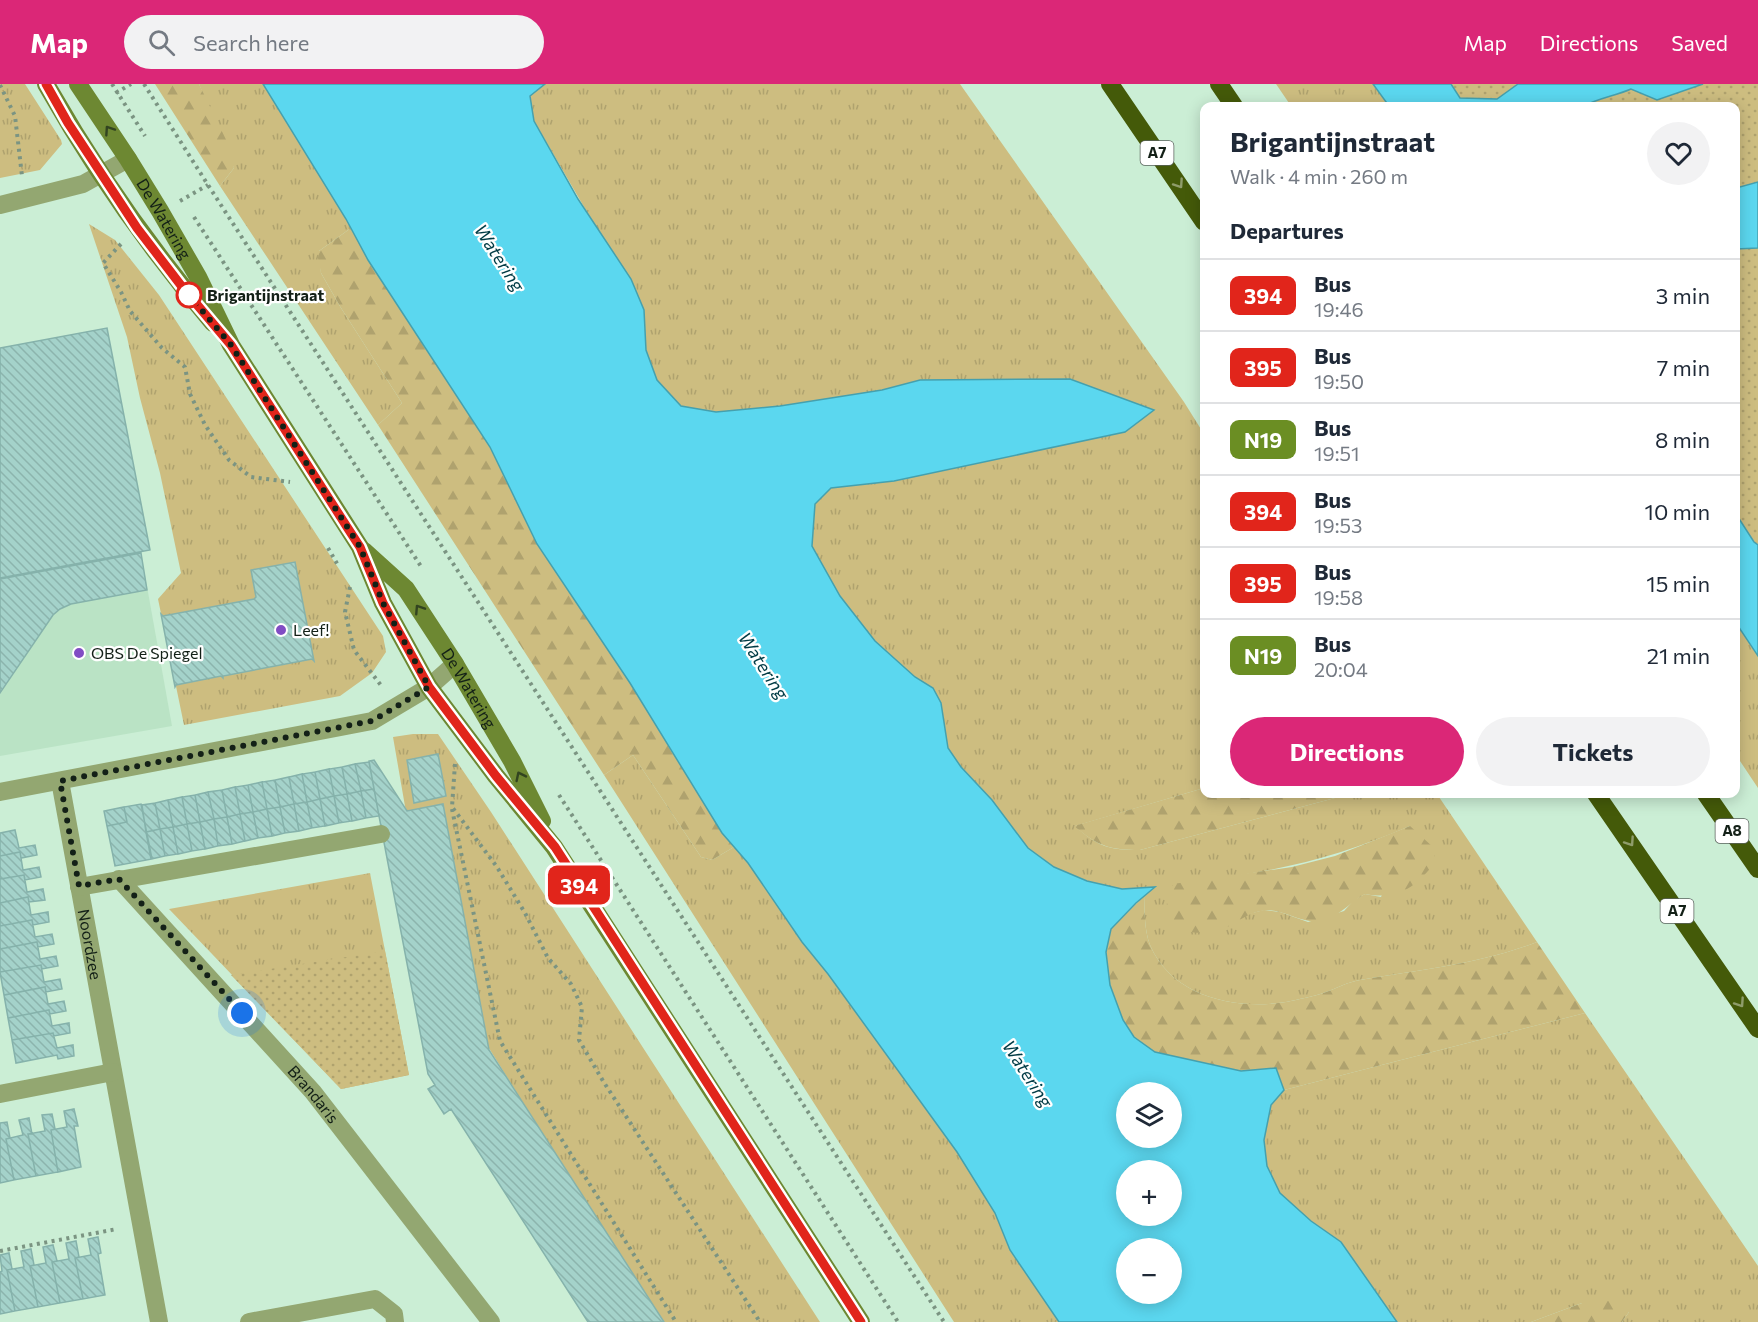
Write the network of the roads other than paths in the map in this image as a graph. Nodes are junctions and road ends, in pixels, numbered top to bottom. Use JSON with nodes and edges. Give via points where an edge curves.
{"nodes":[{"id":1,"x":46,"y":84,"type":"edge"},
{"id":2,"x":78,"y":84,"type":"edge"},
{"id":3,"x":1110,"y":84,"type":"edge"},
{"id":4,"x":1219,"y":84,"type":"edge"},
{"id":5,"x":1231,"y":102,"type":"edge"},
{"id":6,"x":128,"y":159,"type":"junction"},
{"id":7,"x":102,"y":174,"type":"junction"},
{"id":8,"x":0,"y":205,"type":"edge"},
{"id":9,"x":1200,"y":216,"type":"edge"},
{"id":10,"x":231,"y":345,"type":"junction"},
{"id":11,"x":360,"y":547,"type":"junction"},
{"id":12,"x":455,"y":664,"type":"junction"},
{"id":13,"x":429,"y":687,"type":"junction"},
{"id":14,"x":60,"y":781,"type":"junction"},
{"id":15,"x":0,"y":792,"type":"edge"},
{"id":16,"x":1599,"y":798,"type":"edge"},
{"id":17,"x":1709,"y":798,"type":"edge"},
{"id":18,"x":381,"y":834,"type":"dead end"},
{"id":19,"x":555,"y":847,"type":"junction"},
{"id":20,"x":1758,"y":869,"type":"edge"},
{"id":21,"x":119,"y":879,"type":"junction"},
{"id":22,"x":79,"y":886,"type":"junction"},
{"id":23,"x":1758,"y":1029,"type":"edge"},
{"id":24,"x":113,"y":1072,"type":"junction"},
{"id":25,"x":0,"y":1094,"type":"edge"},
{"id":26,"x":159,"y":1322,"type":"edge"},
{"id":27,"x":249,"y":1322,"type":"edge"},
{"id":28,"x":395,"y":1322,"type":"edge"},
{"id":29,"x":491,"y":1322,"type":"edge"},
{"id":30,"x":861,"y":1322,"type":"edge"}],
"edges":[{"from":1,"to":7,"type":"main road","name":"De Watering"},
{"from":6,"to":2,"type":"main road","name":"De Watering","one_way":true},
{"from":3,"to":9,"type":"highway","number":"A7","one_way":true},
{"from":4,"to":5,"type":"highway"},
{"from":6,"to":7,"type":"street"},
{"from":6,"to":10,"type":"main road","name":"De Watering","via":[[198,278]]},
{"from":7,"to":8,"type":"street","via":[[83,184]]},
{"from":7,"to":10,"type":"main road","name":"De Watering","via":[[137,228]]},
{"from":10,"to":11,"type":"main road","name":"De Watering"},
{"from":12,"to":11,"type":"main road","name":"De Watering","one_way":true,"via":[[406,589]]},
{"from":11,"to":13,"type":"main road","name":"De Watering","via":[[383,603]]},
{"from":12,"to":13,"type":"street"},
{"from":19,"to":12,"type":"main road","name":"De Watering","one_way":true,"via":[[512,760]]},
{"from":13,"to":14,"type":"street","via":[[372,721]]},
{"from":13,"to":19,"type":"main road","name":"De Watering"},
{"from":14,"to":15,"type":"street"},
{"from":14,"to":22,"type":"street","name":"Noordzee"},
{"from":16,"to":23,"type":"highway","number":"A7","one_way":true},
{"from":17,"to":20,"type":"highway","number":"A8"},
{"from":18,"to":21,"type":"street"},
{"from":19,"to":30,"type":"main road","name":"De Watering"},
{"from":21,"to":22,"type":"street"},
{"from":21,"to":29,"type":"street","name":"Brandaris","via":[[313,1092]]},
{"from":22,"to":24,"type":"street","name":"Noordzee"},
{"from":24,"to":25,"type":"street"},
{"from":24,"to":26,"type":"street","name":"Noordzee"},
{"from":27,"to":28,"type":"street","via":[[375,1299],[394,1314]]}]}
